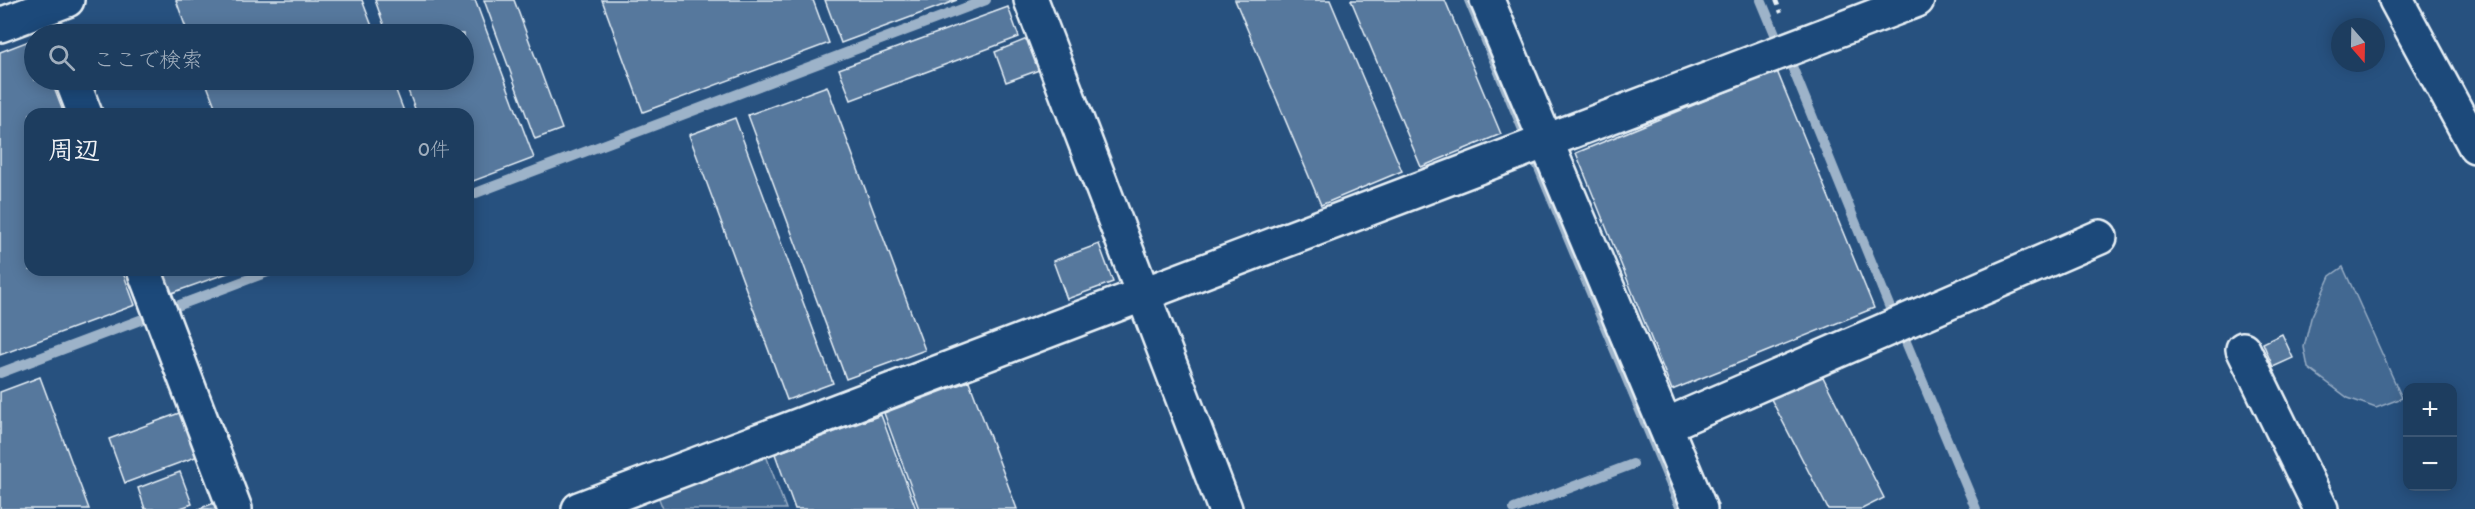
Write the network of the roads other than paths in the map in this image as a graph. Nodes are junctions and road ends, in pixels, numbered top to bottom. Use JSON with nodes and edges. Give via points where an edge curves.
{"nodes":[{"id":1,"x":1031,"y":0,"type":"edge"},
{"id":2,"x":1487,"y":0,"type":"edge"},
{"id":3,"x":1917,"y":0,"type":"edge"},
{"id":4,"x":2396,"y":0,"type":"edge"},
{"id":5,"x":52,"y":11,"type":"edge"},
{"id":6,"x":0,"y":26,"type":"edge"},
{"id":7,"x":76,"y":90,"type":"edge"},
{"id":8,"x":83,"y":108,"type":"edge"},
{"id":9,"x":1536,"y":146,"type":"junction"},
{"id":10,"x":2475,"y":146,"type":"edge"},
{"id":11,"x":2100,"y":237,"type":"dead end"},
{"id":12,"x":146,"y":276,"type":"edge"},
{"id":13,"x":1143,"y":295,"type":"junction"},
{"id":14,"x":2243,"y":349,"type":"dead end"},
{"id":15,"x":1666,"y":425,"type":"junction"},
{"id":16,"x":235,"y":509,"type":"edge"},
{"id":17,"x":579,"y":509,"type":"edge"},
{"id":18,"x":1225,"y":509,"type":"edge"},
{"id":19,"x":1700,"y":509,"type":"edge"},
{"id":20,"x":2321,"y":509,"type":"edge"}],
"edges":[{"from":1,"to":13,"type":"street"},
{"from":2,"to":9,"type":"street"},
{"from":3,"to":9,"type":"street"},
{"from":4,"to":10,"type":"street"},
{"from":5,"to":6,"type":"street"},
{"from":7,"to":8,"type":"street"},
{"from":9,"to":13,"type":"street"},
{"from":9,"to":15,"type":"street"},
{"from":11,"to":15,"type":"street"},
{"from":12,"to":16,"type":"street"},
{"from":13,"to":17,"type":"street"},
{"from":13,"to":18,"type":"street"},
{"from":14,"to":20,"type":"street"},
{"from":15,"to":19,"type":"street"}]}
